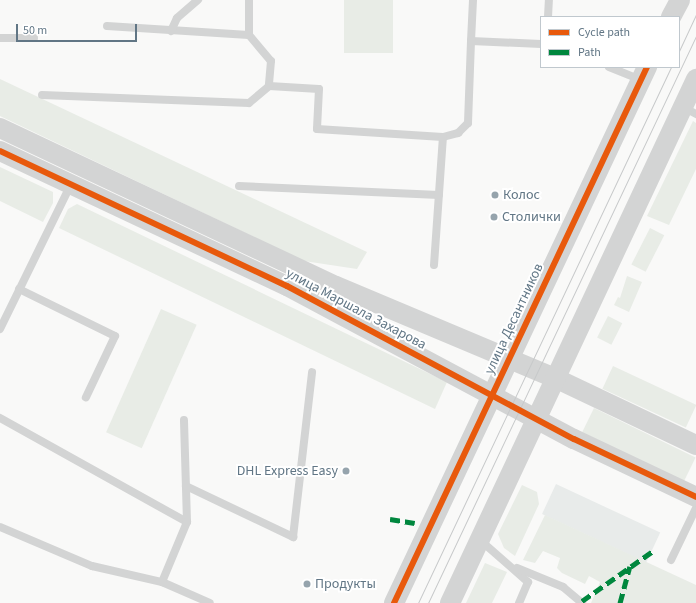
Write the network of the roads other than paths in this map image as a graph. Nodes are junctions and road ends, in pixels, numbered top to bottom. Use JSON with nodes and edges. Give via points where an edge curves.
{"nodes":[{"id":1,"x":198,"y":0,"type":"edge"},
{"id":2,"x":249,"y":0,"type":"edge"},
{"id":3,"x":473,"y":0,"type":"edge"},
{"id":4,"x":549,"y":0,"type":"edge"},
{"id":5,"x":680,"y":0,"type":"edge"},
{"id":6,"x":548,"y":16,"type":"edge"},
{"id":7,"x":672,"y":16,"type":"edge"},
{"id":8,"x":107,"y":26,"type":"dead end"},
{"id":9,"x":171,"y":31,"type":"junction"},
{"id":10,"x":249,"y":35,"type":"junction"},
{"id":11,"x":0,"y":38,"type":"edge"},
{"id":12,"x":34,"y":38,"type":"dead end"},
{"id":13,"x":471,"y":41,"type":"junction"},
{"id":14,"x":540,"y":44,"type":"edge"},
{"id":15,"x":614,"y":68,"type":"edge"},
{"id":16,"x":644,"y":74,"type":"edge"},
{"id":17,"x":696,"y":78,"type":"edge"},
{"id":18,"x":269,"y":86,"type":"junction"},
{"id":19,"x":42,"y":95,"type":"dead end"},
{"id":20,"x":689,"y":110,"type":"edge"},
{"id":21,"x":0,"y":128,"type":"edge"},
{"id":22,"x":443,"y":137,"type":"junction"},
{"id":23,"x":0,"y":151,"type":"edge"},
{"id":24,"x":79,"y":166,"type":"junction"},
{"id":25,"x":70,"y":184,"type":"junction"},
{"id":26,"x":239,"y":186,"type":"dead end"},
{"id":27,"x":439,"y":195,"type":"junction"},
{"id":28,"x":434,"y":265,"type":"dead end"},
{"id":29,"x":19,"y":289,"type":"junction"},
{"id":30,"x":0,"y":329,"type":"edge"},
{"id":31,"x":509,"y":358,"type":"junction"},
{"id":32,"x":312,"y":372,"type":"dead end"},
{"id":33,"x":555,"y":378,"type":"junction"},
{"id":34,"x":492,"y":394,"type":"junction"},
{"id":35,"x":86,"y":397,"type":"dead end"},
{"id":36,"x":0,"y":418,"type":"edge"},
{"id":37,"x":536,"y":418,"type":"junction"},
{"id":38,"x":184,"y":420,"type":"dead end"},
{"id":39,"x":696,"y":445,"type":"edge"},
{"id":40,"x":186,"y":486,"type":"junction"},
{"id":41,"x":696,"y":496,"type":"edge"},
{"id":42,"x":696,"y":508,"type":"edge"},
{"id":43,"x":187,"y":522,"type":"junction"},
{"id":44,"x":0,"y":527,"type":"edge"},
{"id":45,"x":480,"y":540,"type":"junction"},
{"id":46,"x":671,"y":560,"type":"dead end"},
{"id":47,"x":514,"y":567,"type":"junction"},
{"id":48,"x":162,"y":582,"type":"junction"},
{"id":49,"x":210,"y":603,"type":"edge"},
{"id":50,"x":394,"y":603,"type":"edge"},
{"id":51,"x":450,"y":603,"type":"edge"},
{"id":52,"x":519,"y":603,"type":"edge"},
{"id":53,"x":582,"y":603,"type":"edge"}],
"edges":[{"from":1,"to":9,"type":"lane","via":[[177,18]]},
{"from":2,"to":10,"type":"lane"},
{"from":3,"to":13,"type":"lane"},
{"from":4,"to":6,"type":"lane"},
{"from":5,"to":7,"type":"street"},
{"from":8,"to":9,"type":"lane"},
{"from":9,"to":10,"type":"lane"},
{"from":10,"to":18,"type":"lane","via":[[271,61]]},
{"from":11,"to":12,"type":"lane"},
{"from":13,"to":14,"type":"lane"},
{"from":13,"to":22,"type":"lane","via":[[468,123],[458,133]]},
{"from":15,"to":16,"type":"lane"},
{"from":16,"to":31,"type":"street","name":"улица Десантников"},
{"from":17,"to":20,"type":"street"},
{"from":18,"to":19,"type":"lane","via":[[249,103]]},
{"from":18,"to":22,"type":"lane","via":[[318,89],[317,129]]},
{"from":20,"to":33,"type":"street"},
{"from":21,"to":24,"type":"street","name":"улица Маршала Захарова"},
{"from":22,"to":27,"type":"lane"},
{"from":23,"to":25,"type":"street","name":"улица Маршала Захарова"},
{"from":24,"to":25,"type":"lane"},
{"from":24,"to":31,"type":"street","name":"улица Маршала Захарова","via":[[336,286]]},
{"from":25,"to":29,"type":"lane"},
{"from":25,"to":34,"type":"street","name":"улица Маршала Захарова","via":[[288,286]]},
{"from":26,"to":27,"type":"lane"},
{"from":27,"to":28,"type":"lane"},
{"from":29,"to":30,"type":"lane"},
{"from":29,"to":35,"type":"lane","via":[[115,336]]},
{"from":31,"to":33,"type":"street","name":"улица Маршала Захарова"},
{"from":31,"to":34,"type":"street","name":"улица Десантников"},
{"from":32,"to":40,"type":"lane","via":[[293,537]]},
{"from":33,"to":37,"type":"street"},
{"from":33,"to":39,"type":"street","name":"улица Маршала Захарова"},
{"from":34,"to":37,"type":"street","name":"улица Маршала Захарова"},
{"from":34,"to":50,"type":"street","name":"улица Десантников"},
{"from":36,"to":43,"type":"lane"},
{"from":37,"to":41,"type":"street","name":"улица Маршала Захарова"},
{"from":37,"to":45,"type":"street"},
{"from":38,"to":40,"type":"lane"},
{"from":40,"to":43,"type":"lane"},
{"from":42,"to":46,"type":"lane"},
{"from":43,"to":48,"type":"lane"},
{"from":44,"to":48,"type":"lane","via":[[92,566]]},
{"from":45,"to":47,"type":"lane"},
{"from":45,"to":51,"type":"street"},
{"from":47,"to":52,"type":"lane","via":[[528,582]]},
{"from":47,"to":53,"type":"lane","via":[[563,587]]},
{"from":48,"to":49,"type":"lane"}]}
